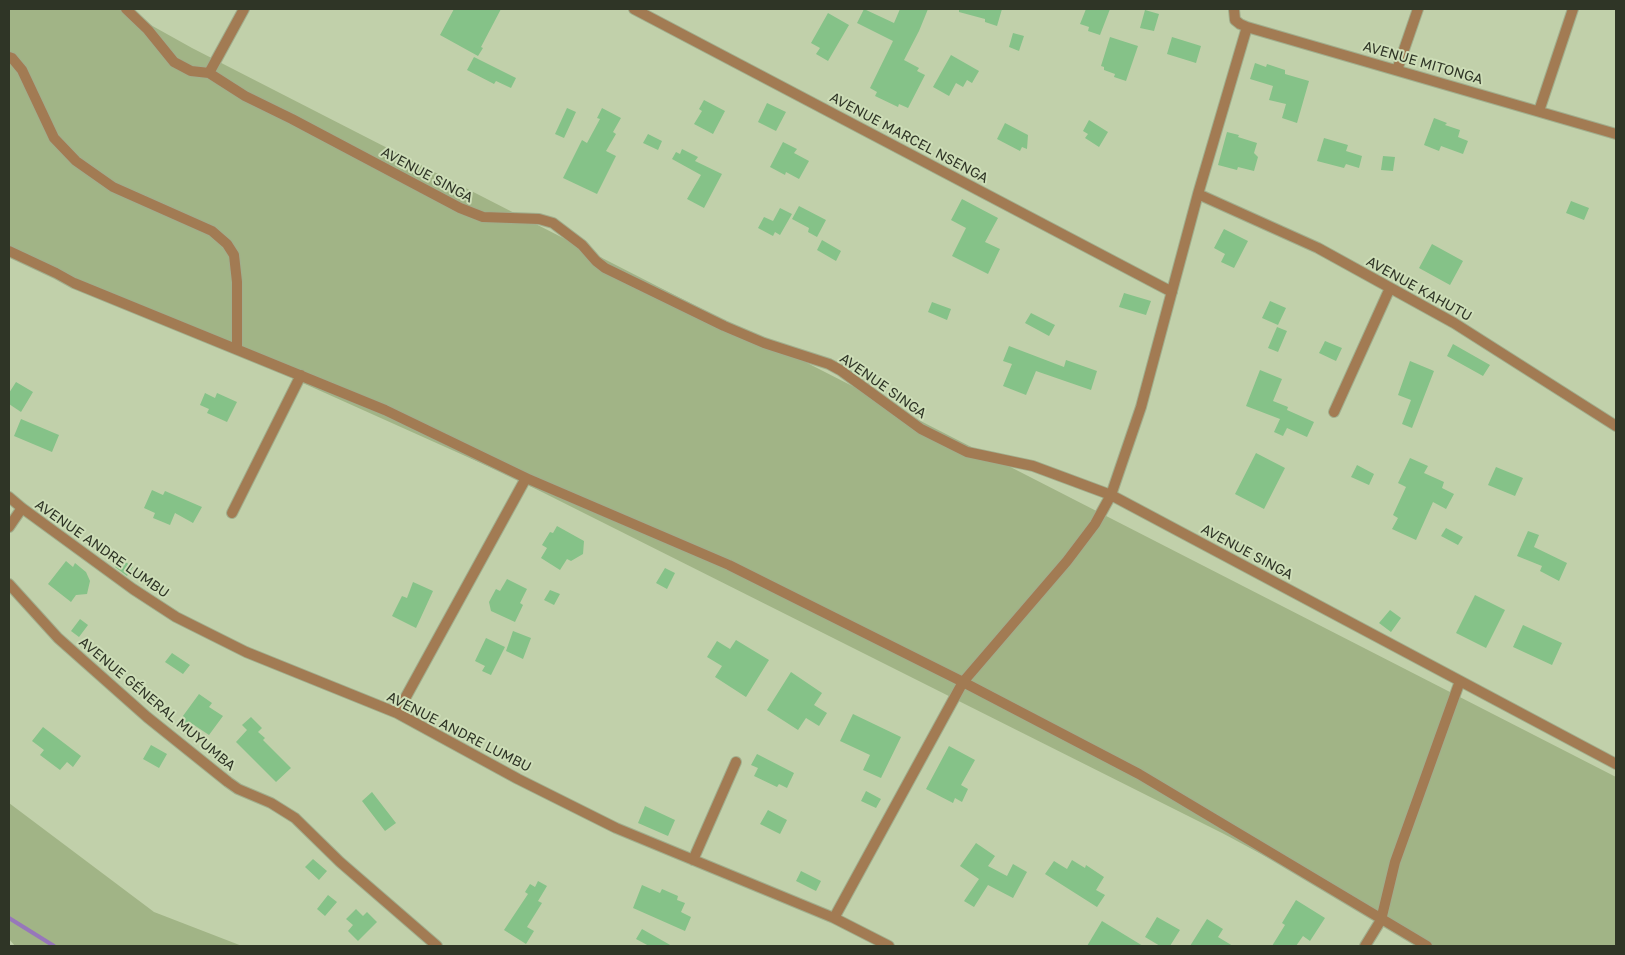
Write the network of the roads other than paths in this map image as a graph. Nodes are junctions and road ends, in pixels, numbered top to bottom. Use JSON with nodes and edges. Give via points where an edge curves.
{"nodes":[{"id":1,"x":126,"y":9,"type":"edge"},
{"id":2,"x":244,"y":9,"type":"edge"},
{"id":3,"x":634,"y":9,"type":"edge"},
{"id":4,"x":1234,"y":9,"type":"edge"},
{"id":5,"x":1418,"y":9,"type":"edge"},
{"id":6,"x":1573,"y":9,"type":"edge"},
{"id":7,"x":1247,"y":27,"type":"junction"},
{"id":8,"x":9,"y":57,"type":"edge"},
{"id":9,"x":1397,"y":70,"type":"junction"},
{"id":10,"x":209,"y":72,"type":"junction"},
{"id":11,"x":1539,"y":112,"type":"junction"},
{"id":12,"x":1616,"y":134,"type":"edge"},
{"id":13,"x":1198,"y":194,"type":"junction"},
{"id":14,"x":9,"y":251,"type":"edge"},
{"id":15,"x":1390,"y":288,"type":"junction"},
{"id":16,"x":1172,"y":292,"type":"junction"},
{"id":17,"x":237,"y":349,"type":"junction"},
{"id":18,"x":301,"y":375,"type":"junction"},
{"id":19,"x":1334,"y":412,"type":"dead end"},
{"id":20,"x":1616,"y":426,"type":"edge"},
{"id":21,"x":526,"y":478,"type":"junction"},
{"id":22,"x":1111,"y":495,"type":"junction"},
{"id":23,"x":9,"y":497,"type":"edge"},
{"id":24,"x":22,"y":508,"type":"junction"},
{"id":25,"x":232,"y":513,"type":"dead end"},
{"id":26,"x":9,"y":527,"type":"edge"},
{"id":27,"x":9,"y":584,"type":"edge"},
{"id":28,"x":1460,"y":681,"type":"junction"},
{"id":29,"x":963,"y":682,"type":"junction"},
{"id":30,"x":397,"y":713,"type":"junction"},
{"id":31,"x":736,"y":762,"type":"dead end"},
{"id":32,"x":1616,"y":764,"type":"edge"},
{"id":33,"x":693,"y":860,"type":"junction"},
{"id":34,"x":834,"y":918,"type":"junction"},
{"id":35,"x":1381,"y":920,"type":"junction"},
{"id":36,"x":883,"y":945,"type":"edge"},
{"id":37,"x":437,"y":946,"type":"edge"},
{"id":38,"x":1365,"y":946,"type":"edge"},
{"id":39,"x":1427,"y":946,"type":"edge"}],
"edges":[{"from":1,"to":10,"type":"street","name":"AVENUE SINGA","via":[[174,62],[191,72]]},
{"from":2,"to":10,"type":"street"},
{"from":3,"to":16,"type":"street","name":"AVENUE MARCEL NSENGA"},
{"from":4,"to":7,"type":"street","via":[[1235,20]]},
{"from":5,"to":9,"type":"street"},
{"from":6,"to":11,"type":"street"},
{"from":7,"to":9,"type":"street","name":"AVENUE MITONGA"},
{"from":7,"to":13,"type":"street"},
{"from":8,"to":17,"type":"street","via":[[22,70],[54,138],[76,161],[113,187],[212,231],[227,244],[234,255],[237,282]]},
{"from":9,"to":11,"type":"street","name":"AVENUE MITONGA"},
{"from":10,"to":22,"type":"street","name":"AVENUE SINGA","via":[[245,96],[471,214],[553,223],[605,268],[732,330],[829,364],[922,429],[967,452],[1033,466]]},
{"from":11,"to":12,"type":"street","name":"AVENUE MITONGA"},
{"from":13,"to":15,"type":"street","name":"AVENUE KAHUTU","via":[[1318,248]]},
{"from":13,"to":16,"type":"street"},
{"from":14,"to":17,"type":"street","via":[[74,283]]},
{"from":15,"to":19,"type":"street"},
{"from":15,"to":20,"type":"street","name":"AVENUE KAHUTU","via":[[1454,323]]},
{"from":16,"to":22,"type":"street","via":[[1141,407]]},
{"from":17,"to":18,"type":"street"},
{"from":18,"to":21,"type":"street","via":[[385,410]]},
{"from":18,"to":25,"type":"street"},
{"from":21,"to":29,"type":"street","via":[[729,565]]},
{"from":21,"to":30,"type":"street"},
{"from":22,"to":28,"type":"street","name":"AVENUE SINGA"},
{"from":22,"to":29,"type":"street","via":[[1099,518],[1067,561]]},
{"from":23,"to":24,"type":"street","name":"AVENUE ANDRE LUMBU"},
{"from":24,"to":26,"type":"street"},
{"from":24,"to":30,"type":"street","name":"AVENUE ANDRE LUMBU","via":[[132,589],[176,617],[246,652]]},
{"from":27,"to":37,"type":"street","name":"AVENUE GÉNERAL MUYUMBA","via":[[58,638],[147,717],[228,782],[295,818],[340,862]]},
{"from":28,"to":32,"type":"street","name":"AVENUE SINGA"},
{"from":28,"to":35,"type":"street","via":[[1395,862]]},
{"from":29,"to":34,"type":"street"},
{"from":29,"to":35,"type":"street","via":[[1139,774]]},
{"from":30,"to":33,"type":"street","name":"AVENUE ANDRE LUMBU","via":[[608,824]]},
{"from":31,"to":33,"type":"street"},
{"from":33,"to":34,"type":"street","name":"AVENUE ANDRE LUMBU"},
{"from":34,"to":36,"type":"street","name":"AVENUE ANDRE LUMBU"},
{"from":35,"to":38,"type":"street"},
{"from":35,"to":39,"type":"street"}]}
